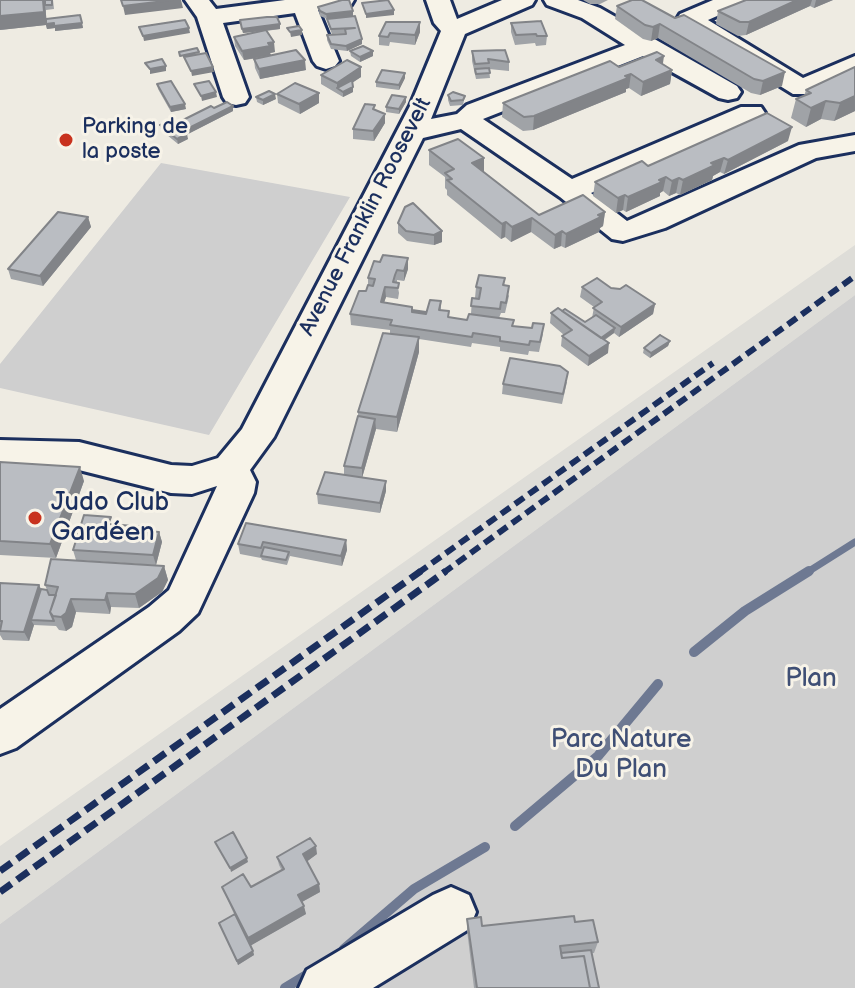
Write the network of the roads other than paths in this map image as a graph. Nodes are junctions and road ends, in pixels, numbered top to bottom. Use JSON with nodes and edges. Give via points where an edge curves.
{"nodes":[{"id":1,"x":342,"y":0,"type":"edge"},
{"id":2,"x":438,"y":0,"type":"edge"},
{"id":3,"x":523,"y":0,"type":"edge"},
{"id":4,"x":556,"y":0,"type":"edge"},
{"id":5,"x":733,"y":0,"type":"edge"},
{"id":6,"x":302,"y":2,"type":"edge"},
{"id":7,"x":203,"y":8,"type":"edge"},
{"id":8,"x":456,"y":29,"type":"junction"},
{"id":9,"x":645,"y":46,"type":"junction"},
{"id":10,"x":326,"y":61,"type":"dead end"},
{"id":11,"x":855,"y":64,"type":"edge"},
{"id":12,"x":728,"y":92,"type":"dead end"},
{"id":13,"x":236,"y":97,"type":"dead end"},
{"id":14,"x":751,"y":113,"type":"dead end"},
{"id":15,"x":466,"y":120,"type":"junction"},
{"id":16,"x":412,"y":132,"type":"junction"},
{"id":17,"x":855,"y":143,"type":"edge"},
{"id":18,"x":570,"y":191,"type":"junction"},
{"id":19,"x":0,"y":454,"type":"edge"},
{"id":20,"x":231,"y":468,"type":"junction"},
{"id":21,"x":0,"y":734,"type":"edge"},
{"id":22,"x":451,"y":912,"type":"dead end"},
{"id":23,"x":325,"y":988,"type":"edge"}],
"edges":[{"from":1,"to":6,"type":"street"},
{"from":2,"to":8,"type":"street","via":[[446,23]]},
{"from":3,"to":8,"type":"street"},
{"from":4,"to":9,"type":"street","via":[[591,13]]},
{"from":5,"to":11,"type":"street","via":[[689,19],[802,88]]},
{"from":6,"to":7,"type":"street"},
{"from":6,"to":10,"type":"street"},
{"from":7,"to":13,"type":"street"},
{"from":8,"to":16,"type":"street","name":"Avenue Franklin Roosevelt"},
{"from":9,"to":12,"type":"street"},
{"from":9,"to":15,"type":"street","via":[[477,111]]},
{"from":14,"to":18,"type":"street"},
{"from":15,"to":16,"type":"street"},
{"from":15,"to":18,"type":"street"},
{"from":16,"to":20,"type":"street","name":"Avenue Franklin Roosevelt","via":[[256,437]]},
{"from":17,"to":18,"type":"street","via":[[809,151],[623,232]]},
{"from":19,"to":20,"type":"street","via":[[79,456],[171,479],[192,480]]},
{"from":20,"to":21,"type":"street","via":[[235,493],[184,601]]},
{"from":22,"to":23,"type":"street"}]}
